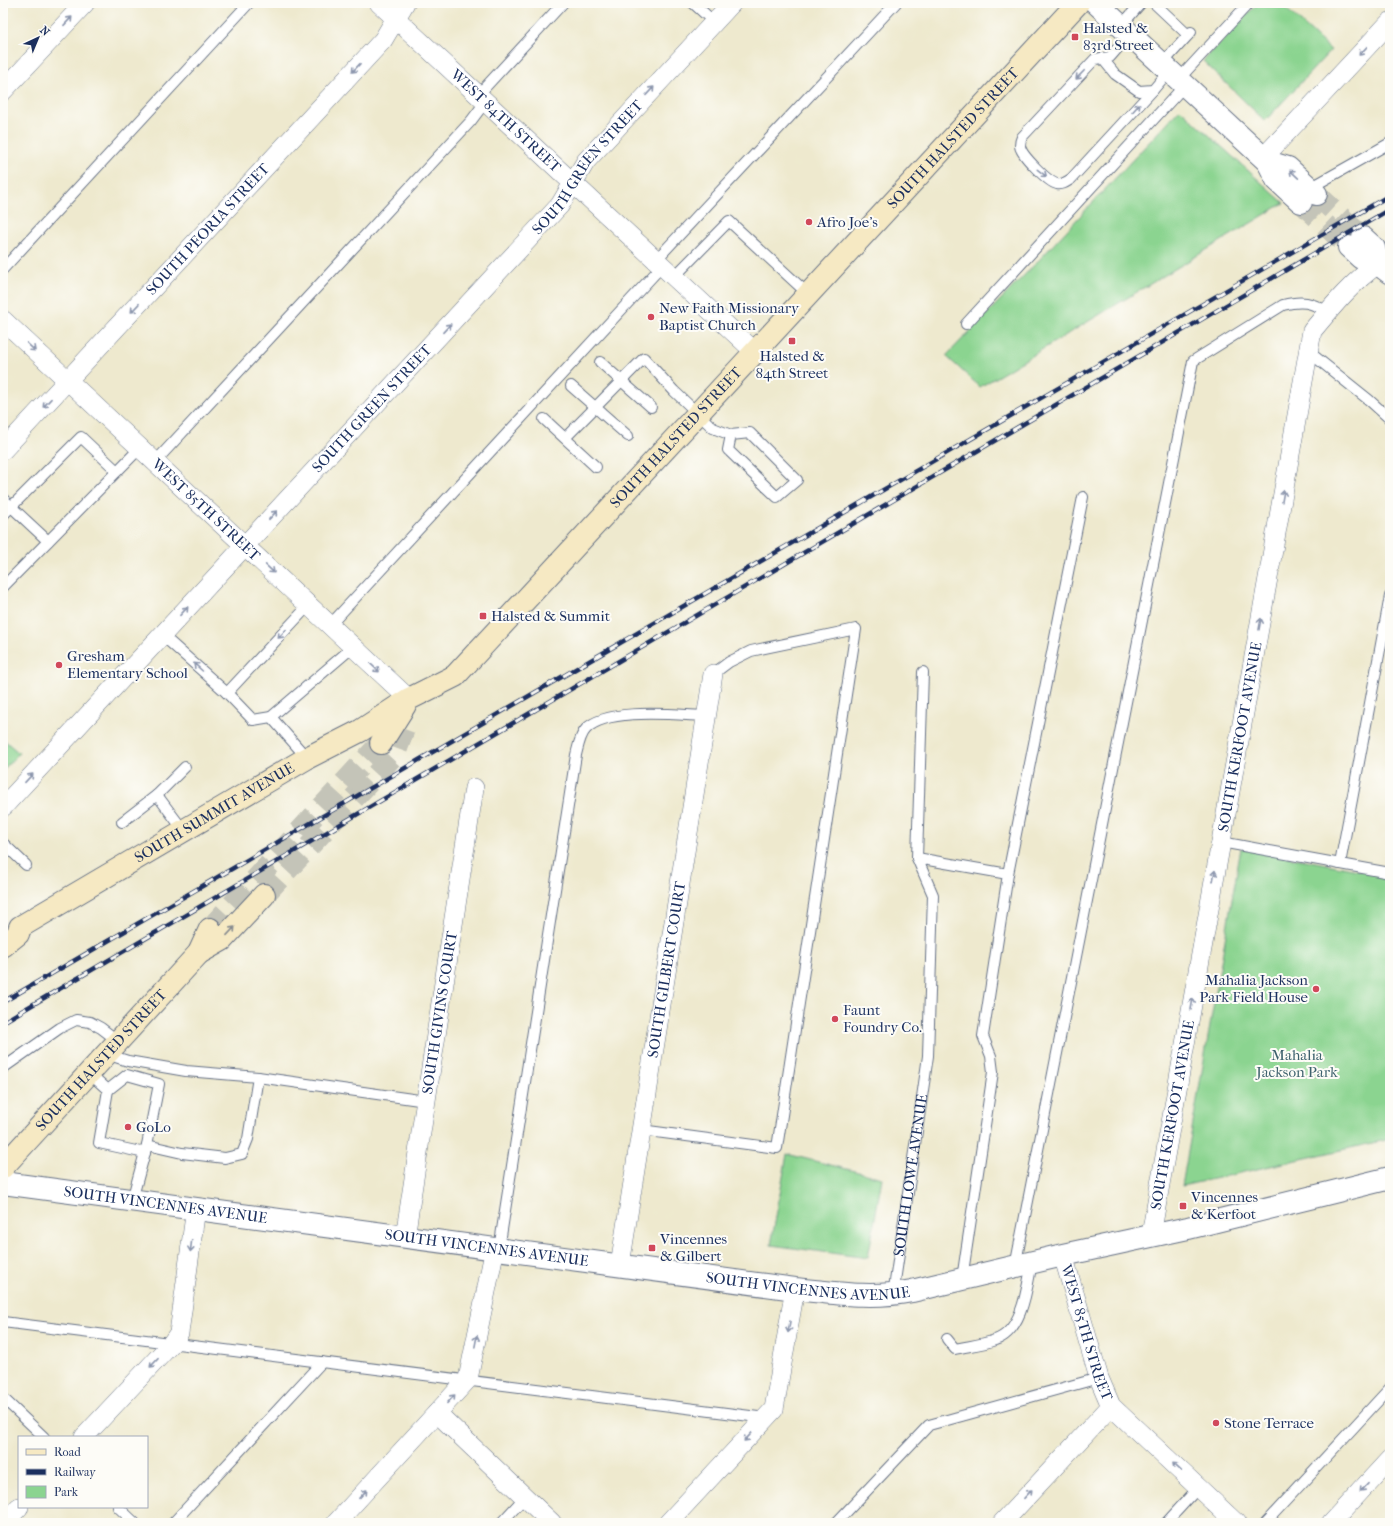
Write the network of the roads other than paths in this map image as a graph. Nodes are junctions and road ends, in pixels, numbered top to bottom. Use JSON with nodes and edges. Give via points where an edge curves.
{"nodes":[{"id":1,"x":85,"y":3,"type":"edge"},
{"id":2,"x":249,"y":3,"type":"edge"},
{"id":3,"x":380,"y":3,"type":"edge"},
{"id":4,"x":563,"y":3,"type":"edge"},
{"id":5,"x":693,"y":3,"type":"edge"},
{"id":6,"x":732,"y":3,"type":"edge"},
{"id":7,"x":896,"y":3,"type":"edge"},
{"id":8,"x":1078,"y":3,"type":"edge"},
{"id":9,"x":1096,"y":3,"type":"edge"},
{"id":10,"x":1141,"y":3,"type":"edge"},
{"id":11,"x":1249,"y":3,"type":"edge"},
{"id":12,"x":1159,"y":6,"type":"edge"},
{"id":13,"x":400,"y":10,"type":"edge"},
{"id":14,"x":714,"y":22,"type":"junction"},
{"id":15,"x":1390,"y":22,"type":"edge"},
{"id":16,"x":1125,"y":30,"type":"junction"},
{"id":17,"x":1102,"y":58,"type":"junction"},
{"id":18,"x":1174,"y":75,"type":"junction"},
{"id":19,"x":1153,"y":90,"type":"junction"},
{"id":20,"x":3,"y":91,"type":"edge"},
{"id":21,"x":482,"y":98,"type":"junction"},
{"id":22,"x":1390,"y":143,"type":"edge"},
{"id":23,"x":1266,"y":160,"type":"junction"},
{"id":24,"x":572,"y":182,"type":"junction"},
{"id":25,"x":1309,"y":195,"type":"joint"},
{"id":26,"x":1356,"y":243,"type":"tunnel mouth"},
{"id":27,"x":664,"y":268,"type":"junction"},
{"id":28,"x":3,"y":269,"type":"edge"},
{"id":29,"x":1384,"y":269,"type":"edge"},
{"id":30,"x":808,"y":294,"type":"junction"},
{"id":31,"x":1328,"y":312,"type":"junction"},
{"id":32,"x":3,"y":320,"type":"edge"},
{"id":33,"x":966,"y":324,"type":"dead end"},
{"id":34,"x":755,"y":352,"type":"junction"},
{"id":35,"x":1309,"y":352,"type":"junction"},
{"id":36,"x":600,"y":362,"type":"dead end"},
{"id":37,"x":68,"y":380,"type":"junction"},
{"id":38,"x":621,"y":381,"type":"junction"},
{"id":39,"x":571,"y":386,"type":"dead end"},
{"id":40,"x":595,"y":407,"type":"junction"},
{"id":41,"x":651,"y":407,"type":"dead end"},
{"id":42,"x":698,"y":414,"type":"junction"},
{"id":43,"x":544,"y":419,"type":"dead end"},
{"id":44,"x":1390,"y":419,"type":"edge"},
{"id":45,"x":731,"y":435,"type":"junction"},
{"id":46,"x":628,"y":436,"type":"dead end"},
{"id":47,"x":565,"y":438,"type":"junction"},
{"id":48,"x":140,"y":448,"type":"junction"},
{"id":49,"x":3,"y":450,"type":"edge"},
{"id":50,"x":155,"y":462,"type":"junction"},
{"id":51,"x":596,"y":467,"type":"dead end"},
{"id":52,"x":117,"y":471,"type":"junction"},
{"id":53,"x":1083,"y":497,"type":"dead end"},
{"id":54,"x":3,"y":499,"type":"edge"},
{"id":55,"x":12,"y":507,"type":"junction"},
{"id":56,"x":3,"y":515,"type":"edge"},
{"id":57,"x":48,"y":541,"type":"junction"},
{"id":58,"x":244,"y":546,"type":"junction"},
{"id":59,"x":3,"y":587,"type":"edge"},
{"id":60,"x":1390,"y":596,"type":"edge"},
{"id":61,"x":308,"y":606,"type":"junction"},
{"id":62,"x":330,"y":625,"type":"junction"},
{"id":63,"x":162,"y":635,"type":"junction"},
{"id":64,"x":353,"y":647,"type":"junction"},
{"id":65,"x":923,"y":672,"type":"dead end"},
{"id":66,"x":713,"y":674,"type":"joint"},
{"id":67,"x":226,"y":693,"type":"junction"},
{"id":68,"x":409,"y":699,"type":"junction"},
{"id":69,"x":706,"y":716,"type":"junction"},
{"id":70,"x":271,"y":717,"type":"junction"},
{"id":71,"x":404,"y":729,"type":"tunnel mouth"},
{"id":72,"x":381,"y":743,"type":"tunnel mouth"},
{"id":73,"x":307,"y":758,"type":"junction"},
{"id":74,"x":185,"y":767,"type":"dead end"},
{"id":75,"x":474,"y":788,"type":"dead end"},
{"id":76,"x":157,"y":795,"type":"junction"},
{"id":77,"x":3,"y":807,"type":"edge"},
{"id":78,"x":122,"y":822,"type":"dead end"},
{"id":79,"x":184,"y":831,"type":"junction"},
{"id":80,"x":3,"y":842,"type":"edge"},
{"id":81,"x":1220,"y":842,"type":"junction"},
{"id":82,"x":917,"y":858,"type":"junction"},
{"id":83,"x":1340,"y":864,"type":"junction"},
{"id":84,"x":26,"y":865,"type":"dead end"},
{"id":85,"x":1390,"y":873,"type":"edge"},
{"id":86,"x":1008,"y":874,"type":"junction"},
{"id":87,"x":264,"y":895,"type":"tunnel mouth"},
{"id":88,"x":11,"y":927,"type":"edge"},
{"id":89,"x":210,"y":929,"type":"tunnel mouth"},
{"id":90,"x":3,"y":946,"type":"edge"},
{"id":91,"x":199,"y":953,"type":"junction"},
{"id":92,"x":112,"y":1048,"type":"junction"},
{"id":93,"x":3,"y":1068,"type":"edge"},
{"id":94,"x":89,"y":1073,"type":"junction"},
{"id":95,"x":258,"y":1077,"type":"junction"},
{"id":96,"x":108,"y":1090,"type":"junction"},
{"id":97,"x":426,"y":1101,"type":"junction"},
{"id":98,"x":641,"y":1130,"type":"junction"},
{"id":99,"x":146,"y":1149,"type":"junction"},
{"id":100,"x":3,"y":1166,"type":"edge"},
{"id":101,"x":1390,"y":1178,"type":"edge"},
{"id":102,"x":3,"y":1183,"type":"edge"},
{"id":103,"x":132,"y":1200,"type":"junction"},
{"id":104,"x":196,"y":1208,"type":"junction"},
{"id":105,"x":1151,"y":1235,"type":"junction"},
{"id":106,"x":405,"y":1236,"type":"junction"},
{"id":107,"x":497,"y":1249,"type":"junction"},
{"id":108,"x":1063,"y":1255,"type":"junction"},
{"id":109,"x":1024,"y":1264,"type":"junction"},
{"id":110,"x":620,"y":1265,"type":"junction"},
{"id":111,"x":962,"y":1279,"type":"junction"},
{"id":112,"x":795,"y":1289,"type":"junction"},
{"id":113,"x":893,"y":1295,"type":"junction"},
{"id":114,"x":3,"y":1322,"type":"edge"},
{"id":115,"x":947,"y":1339,"type":"dead end"},
{"id":116,"x":172,"y":1343,"type":"junction"},
{"id":117,"x":322,"y":1362,"type":"junction"},
{"id":118,"x":1099,"y":1378,"type":"junction"},
{"id":119,"x":468,"y":1379,"type":"junction"},
{"id":120,"x":1390,"y":1388,"type":"edge"},
{"id":121,"x":3,"y":1398,"type":"edge"},
{"id":122,"x":1111,"y":1406,"type":"junction"},
{"id":123,"x":437,"y":1413,"type":"junction"},
{"id":124,"x":766,"y":1418,"type":"junction"},
{"id":125,"x":43,"y":1436,"type":"edge"},
{"id":126,"x":85,"y":1436,"type":"edge"},
{"id":127,"x":1390,"y":1459,"type":"edge"},
{"id":128,"x":1198,"y":1488,"type":"junction"},
{"id":129,"x":525,"y":1497,"type":"junction"},
{"id":130,"x":18,"y":1508,"type":"edge"},
{"id":131,"x":119,"y":1508,"type":"edge"},
{"id":132,"x":4,"y":1523,"type":"edge"},
{"id":133,"x":135,"y":1523,"type":"edge"},
{"id":134,"x":173,"y":1523,"type":"edge"},
{"id":135,"x":336,"y":1523,"type":"edge"},
{"id":136,"x":501,"y":1523,"type":"edge"},
{"id":137,"x":552,"y":1523,"type":"edge"},
{"id":138,"x":668,"y":1523,"type":"edge"},
{"id":139,"x":836,"y":1523,"type":"edge"},
{"id":140,"x":1002,"y":1523,"type":"edge"},
{"id":141,"x":1166,"y":1523,"type":"edge"},
{"id":142,"x":1236,"y":1523,"type":"edge"},
{"id":143,"x":1265,"y":1523,"type":"edge"},
{"id":144,"x":1331,"y":1523,"type":"edge"}],
"edges":[{"from":20,"to":1,"type":"street","one_way":true},
{"from":2,"to":28,"type":"lane"},
{"from":3,"to":13,"type":"street","name":"WEST 84TH STREET"},
{"from":4,"to":21,"type":"lane"},
{"from":5,"to":14,"type":"lane"},
{"from":6,"to":14,"type":"street","name":"SOUTH GREEN STREET"},
{"from":7,"to":27,"type":"lane"},
{"from":8,"to":30,"type":"main road","name":"SOUTH HALSTED STREET"},
{"from":9,"to":16,"type":"street"},
{"from":10,"to":16,"type":"lane"},
{"from":11,"to":18,"type":"lane"},
{"from":12,"to":18,"type":"lane","via":[[1190,34]]},
{"from":13,"to":21,"type":"street","name":"WEST 84TH STREET"},
{"from":13,"to":37,"type":"street","name":"SOUTH PEORIA STREET","one_way":true,"via":[[383,40]]},
{"from":24,"to":14,"type":"street","name":"SOUTH GREEN STREET","one_way":true,"via":[[586,161]]},
{"from":15,"to":23,"type":"street","one_way":true},
{"from":16,"to":17,"type":"lane","via":[[1110,57]]},
{"from":16,"to":18,"type":"street"},
{"from":17,"to":19,"type":"lane","via":[[1115,74],[1139,91]]},
{"from":17,"to":19,"type":"lane","one_way":true,"via":[[1095,60],[1022,137],[1022,153],[1036,169],[1055,184],[1065,184],[1071,179]]},
{"from":18,"to":19,"type":"lane"},
{"from":18,"to":23,"type":"street"},
{"from":18,"to":33,"type":"lane"},
{"from":21,"to":24,"type":"street","name":"WEST 84TH STREET"},
{"from":21,"to":50,"type":"lane","via":[[471,121]]},
{"from":22,"to":25,"type":"lane"},
{"from":23,"to":25,"type":"street","via":[[1277,180]]},
{"from":24,"to":27,"type":"street","name":"WEST 84TH STREET"},
{"from":58,"to":24,"type":"street","name":"SOUTH GREEN STREET","one_way":true,"via":[[560,205]]},
{"from":26,"to":29,"type":"street","via":[[1361,258]]},
{"from":27,"to":30,"type":"lane","via":[[729,221]]},
{"from":27,"to":34,"type":"street","name":"WEST 84TH STREET"},
{"from":27,"to":62,"type":"lane"},
{"from":29,"to":31,"type":"street","name":"SOUTH KERFOOT AVENUE","via":[[1363,274]]},
{"from":30,"to":34,"type":"main road","name":"SOUTH HALSTED STREET"},
{"from":31,"to":35,"type":"street","name":"SOUTH KERFOOT AVENUE","via":[[1312,331]]},
{"from":31,"to":109,"type":"lane","via":[[1316,304],[1295,302],[1283,305],[1193,361]]},
{"from":32,"to":37,"type":"street","name":"WEST 85TH STREET","one_way":true},
{"from":34,"to":42,"type":"main road","name":"SOUTH HALSTED STREET"},
{"from":35,"to":44,"type":"lane"},
{"from":81,"to":35,"type":"street","name":"SOUTH KERFOOT AVENUE","one_way":true},
{"from":36,"to":38,"type":"lane"},
{"from":37,"to":48,"type":"street","name":"WEST 85TH STREET"},
{"from":37,"to":49,"type":"street","name":"SOUTH PEORIA STREET","one_way":true},
{"from":38,"to":40,"type":"lane"},
{"from":38,"to":41,"type":"lane"},
{"from":38,"to":42,"type":"lane","via":[[644,358]]},
{"from":39,"to":40,"type":"lane"},
{"from":40,"to":46,"type":"lane"},
{"from":40,"to":47,"type":"lane"},
{"from":42,"to":45,"type":"lane","via":[[713,428]]},
{"from":42,"to":68,"type":"main road","name":"SOUTH HALSTED STREET","via":[[455,676]]},
{"from":43,"to":47,"type":"lane"},
{"from":45,"to":45,"type":"lane","via":[[728,450],[777,497],[797,480],[750,433]]},
{"from":47,"to":51,"type":"lane"},
{"from":48,"to":50,"type":"street","name":"WEST 85TH STREET"},
{"from":48,"to":52,"type":"lane"},
{"from":50,"to":58,"type":"street","name":"WEST 85TH STREET"},
{"from":52,"to":55,"type":"lane","via":[[81,436]]},
{"from":52,"to":57,"type":"lane"},
{"from":53,"to":86,"type":"lane"},
{"from":54,"to":55,"type":"lane"},
{"from":55,"to":56,"type":"lane"},
{"from":55,"to":57,"type":"lane"},
{"from":57,"to":59,"type":"lane"},
{"from":58,"to":61,"type":"street","name":"WEST 85TH STREET","one_way":true},
{"from":63,"to":58,"type":"street","name":"SOUTH GREEN STREET","one_way":true},
{"from":60,"to":83,"type":"lane"},
{"from":61,"to":62,"type":"street","name":"WEST 85TH STREET"},
{"from":61,"to":67,"type":"lane","one_way":true},
{"from":62,"to":64,"type":"street","name":"WEST 85TH STREET"},
{"from":67,"to":63,"type":"lane","one_way":true},
{"from":77,"to":63,"type":"street","name":"SOUTH GREEN STREET","one_way":true},
{"from":64,"to":68,"type":"street","name":"WEST 85TH STREET","one_way":true},
{"from":64,"to":70,"type":"lane"},
{"from":65,"to":82,"type":"lane"},
{"from":66,"to":69,"type":"street","name":"SOUTH GILBERT COURT"},
{"from":66,"to":98,"type":"lane","via":[[751,651],[856,629],[777,1148]]},
{"from":67,"to":70,"type":"lane","via":[[253,720]]},
{"from":68,"to":71,"type":"main road"},
{"from":68,"to":72,"type":"main road"},
{"from":68,"to":73,"type":"main road","name":"SOUTH SUMMIT AVENUE","via":[[360,731]]},
{"from":69,"to":98,"type":"street","name":"SOUTH GILBERT COURT"},
{"from":69,"to":107,"type":"lane","via":[[625,714],[609,717],[585,730],[580,740]]},
{"from":70,"to":73,"type":"lane"},
{"from":73,"to":79,"type":"main road","name":"SOUTH SUMMIT AVENUE"},
{"from":74,"to":76,"type":"lane"},
{"from":75,"to":97,"type":"street","name":"SOUTH GIVINS COURT"},
{"from":76,"to":78,"type":"lane"},
{"from":76,"to":79,"type":"lane"},
{"from":79,"to":88,"type":"main road","name":"SOUTH SUMMIT AVENUE"},
{"from":80,"to":84,"type":"lane"},
{"from":81,"to":83,"type":"lane"},
{"from":105,"to":81,"type":"street","name":"SOUTH KERFOOT AVENUE","one_way":true},
{"from":82,"to":86,"type":"lane"},
{"from":82,"to":113,"type":"lane","name":"SOUTH LOWE AVENUE","via":[[933,895],[928,1056]]},
{"from":83,"to":85,"type":"lane"},
{"from":86,"to":111,"type":"lane","via":[[983,1036],[991,1056],[993,1072]]},
{"from":91,"to":87,"type":"main road","name":"SOUTH HALSTED STREET","one_way":true,"via":[[222,940]]},
{"from":88,"to":90,"type":"main road","name":"SOUTH SUMMIT AVENUE","via":[[18,934]]},
{"from":89,"to":91,"type":"main road","name":"SOUTH HALSTED STREET"},
{"from":91,"to":92,"type":"main road","name":"SOUTH HALSTED STREET"},
{"from":92,"to":93,"type":"lane","via":[[101,1028],[90,1022],[76,1020],[60,1028]]},
{"from":92,"to":94,"type":"main road","name":"SOUTH HALSTED STREET"},
{"from":92,"to":95,"type":"lane","via":[[128,1062],[186,1071]]},
{"from":94,"to":96,"type":"lane"},
{"from":94,"to":100,"type":"main road","name":"SOUTH HALSTED STREET"},
{"from":95,"to":97,"type":"lane"},
{"from":95,"to":99,"type":"lane","via":[[248,1139],[242,1154],[225,1158]]},
{"from":96,"to":99,"type":"lane","via":[[99,1143]]},
{"from":96,"to":99,"type":"lane","via":[[127,1075],[159,1084]]},
{"from":97,"to":106,"type":"street","name":"SOUTH GIVINS COURT"},
{"from":98,"to":110,"type":"street","name":"SOUTH GILBERT COURT"},
{"from":99,"to":103,"type":"lane"},
{"from":101,"to":105,"type":"street","name":"SOUTH VINCENNES AVENUE"},
{"from":102,"to":103,"type":"street","name":"SOUTH VINCENNES AVENUE"},
{"from":103,"to":104,"type":"street","name":"SOUTH VINCENNES AVENUE"},
{"from":104,"to":106,"type":"street","name":"SOUTH VINCENNES AVENUE"},
{"from":104,"to":116,"type":"street","one_way":true,"via":[[179,1333]]},
{"from":105,"to":108,"type":"street","name":"SOUTH VINCENNES AVENUE"},
{"from":106,"to":107,"type":"street","name":"SOUTH VINCENNES AVENUE"},
{"from":107,"to":110,"type":"street","name":"SOUTH VINCENNES AVENUE"},
{"from":119,"to":107,"type":"street","one_way":true},
{"from":108,"to":109,"type":"street","name":"SOUTH VINCENNES AVENUE"},
{"from":108,"to":118,"type":"street","name":"WEST 85TH STREET"},
{"from":109,"to":111,"type":"street","name":"SOUTH VINCENNES AVENUE"},
{"from":109,"to":115,"type":"lane","via":[[1025,1301],[1009,1331],[996,1340],[955,1349]]},
{"from":110,"to":112,"type":"street","name":"SOUTH VINCENNES AVENUE"},
{"from":111,"to":113,"type":"street","name":"SOUTH VINCENNES AVENUE"},
{"from":112,"to":113,"type":"street","name":"SOUTH VINCENNES AVENUE","via":[[865,1296]]},
{"from":112,"to":124,"type":"street","one_way":true,"via":[[774,1409]]},
{"from":114,"to":116,"type":"lane"},
{"from":116,"to":117,"type":"lane"},
{"from":116,"to":126,"type":"street","one_way":true},
{"from":117,"to":119,"type":"lane"},
{"from":117,"to":134,"type":"lane"},
{"from":118,"to":122,"type":"street","name":"WEST 85TH STREET"},
{"from":118,"to":139,"type":"lane","via":[[928,1425]]},
{"from":123,"to":119,"type":"street","one_way":true},
{"from":119,"to":124,"type":"lane"},
{"from":120,"to":143,"type":"lane"},
{"from":121,"to":125,"type":"lane"},
{"from":128,"to":122,"type":"street","name":"WEST 85TH STREET","one_way":true},
{"from":140,"to":122,"type":"street","one_way":true},
{"from":123,"to":129,"type":"street"},
{"from":135,"to":123,"type":"street","one_way":true},
{"from":124,"to":138,"type":"street","one_way":true},
{"from":127,"to":144,"type":"street","one_way":true},
{"from":128,"to":141,"type":"lane"},
{"from":128,"to":142,"type":"street","name":"WEST 85TH STREET"},
{"from":129,"to":136,"type":"lane"},
{"from":129,"to":137,"type":"street"},
{"from":130,"to":132,"type":"street"},
{"from":131,"to":133,"type":"lane"}]}
